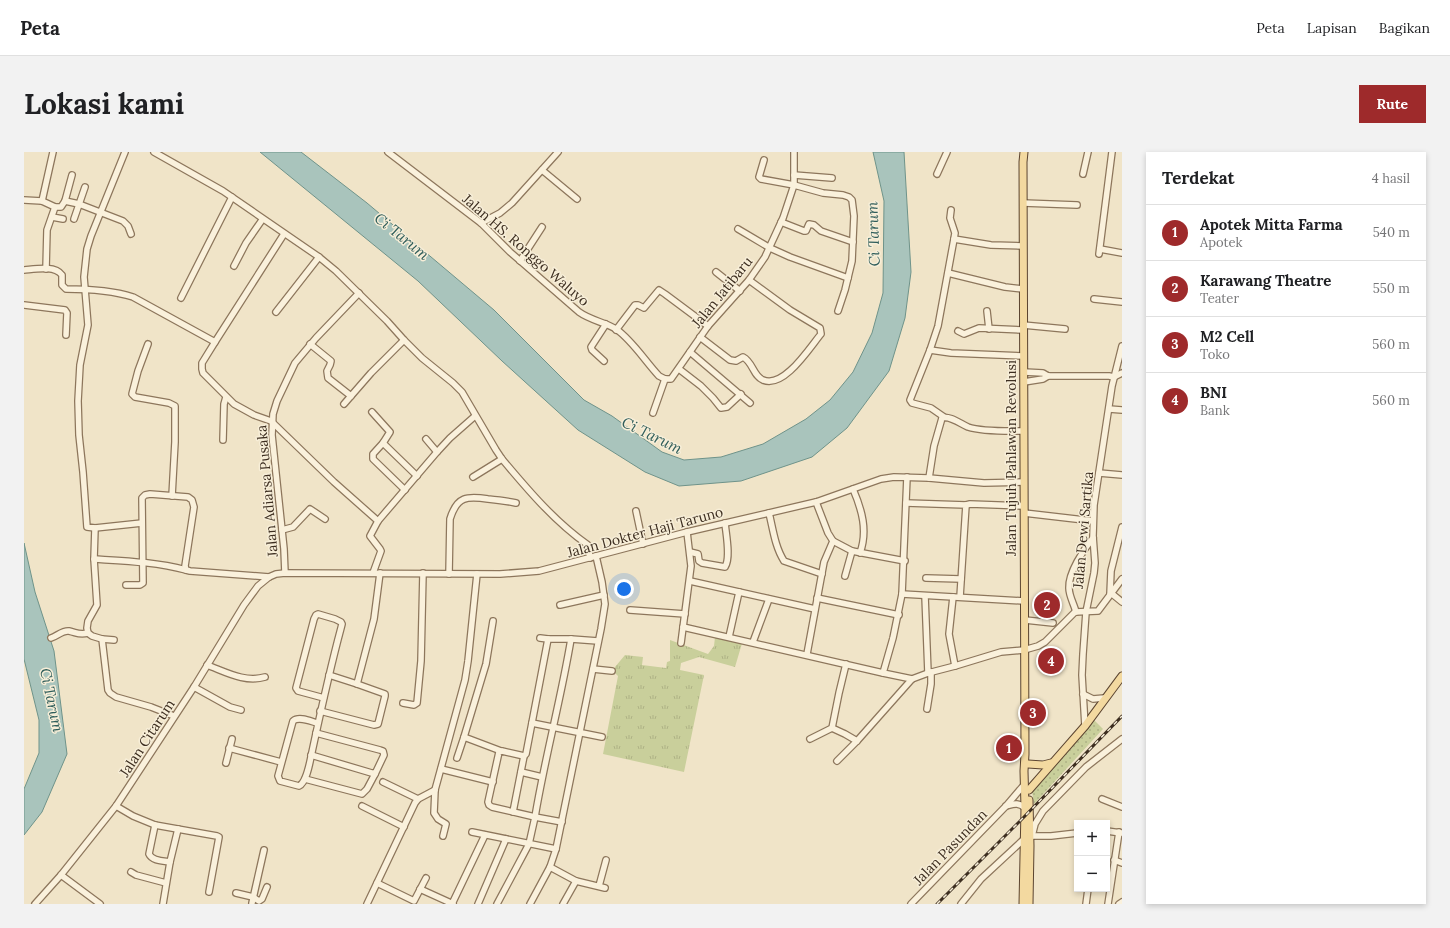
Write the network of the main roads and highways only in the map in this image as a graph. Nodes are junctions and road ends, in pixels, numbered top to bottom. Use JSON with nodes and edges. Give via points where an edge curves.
{"nodes":[{"id":1,"x":1021,"y":152,"type":"edge"},
{"id":2,"x":1024,"y":152,"type":"edge"},
{"id":3,"x":1022,"y":162,"type":"junction"},
{"id":4,"x":1122,"y":676,"type":"edge"},
{"id":5,"x":1025,"y":754,"type":"junction"},
{"id":6,"x":1028,"y":764,"type":"junction"},
{"id":7,"x":1051,"y":764,"type":"junction"},
{"id":8,"x":1026,"y":787,"type":"junction"},
{"id":9,"x":1023,"y":904,"type":"edge"},
{"id":10,"x":1029,"y":904,"type":"edge"}],
"edges":[{"from":1,"to":3,"type":"main road","name":"Jalan Tujuh Pahlawan Revolusi"},
{"from":2,"to":3,"type":"main road","name":"Jalan Tujuh Pahlawan Revolusi"},
{"from":3,"to":5,"type":"main road","name":"Jalan Tujuh Pahlawan Revolusi"},
{"from":4,"to":7,"type":"main road"},
{"from":5,"to":6,"type":"main road","name":"Jalan Tujuh Pahlawan Revolusi"},
{"from":5,"to":8,"type":"main road","name":"Jalan Tujuh Pahlawan Revolusi"},
{"from":6,"to":7,"type":"main road"},
{"from":6,"to":8,"type":"main road","name":"Jalan Tujuh Pahlawan Revolusi"},
{"from":7,"to":8,"type":"main road"},
{"from":8,"to":9,"type":"main road","name":"Jalan Tujuh Pahlawan Revolusi"},
{"from":8,"to":10,"type":"main road","name":"Jalan Tujuh Pahlawan Revolusi","via":[[1031,836]]}]}
